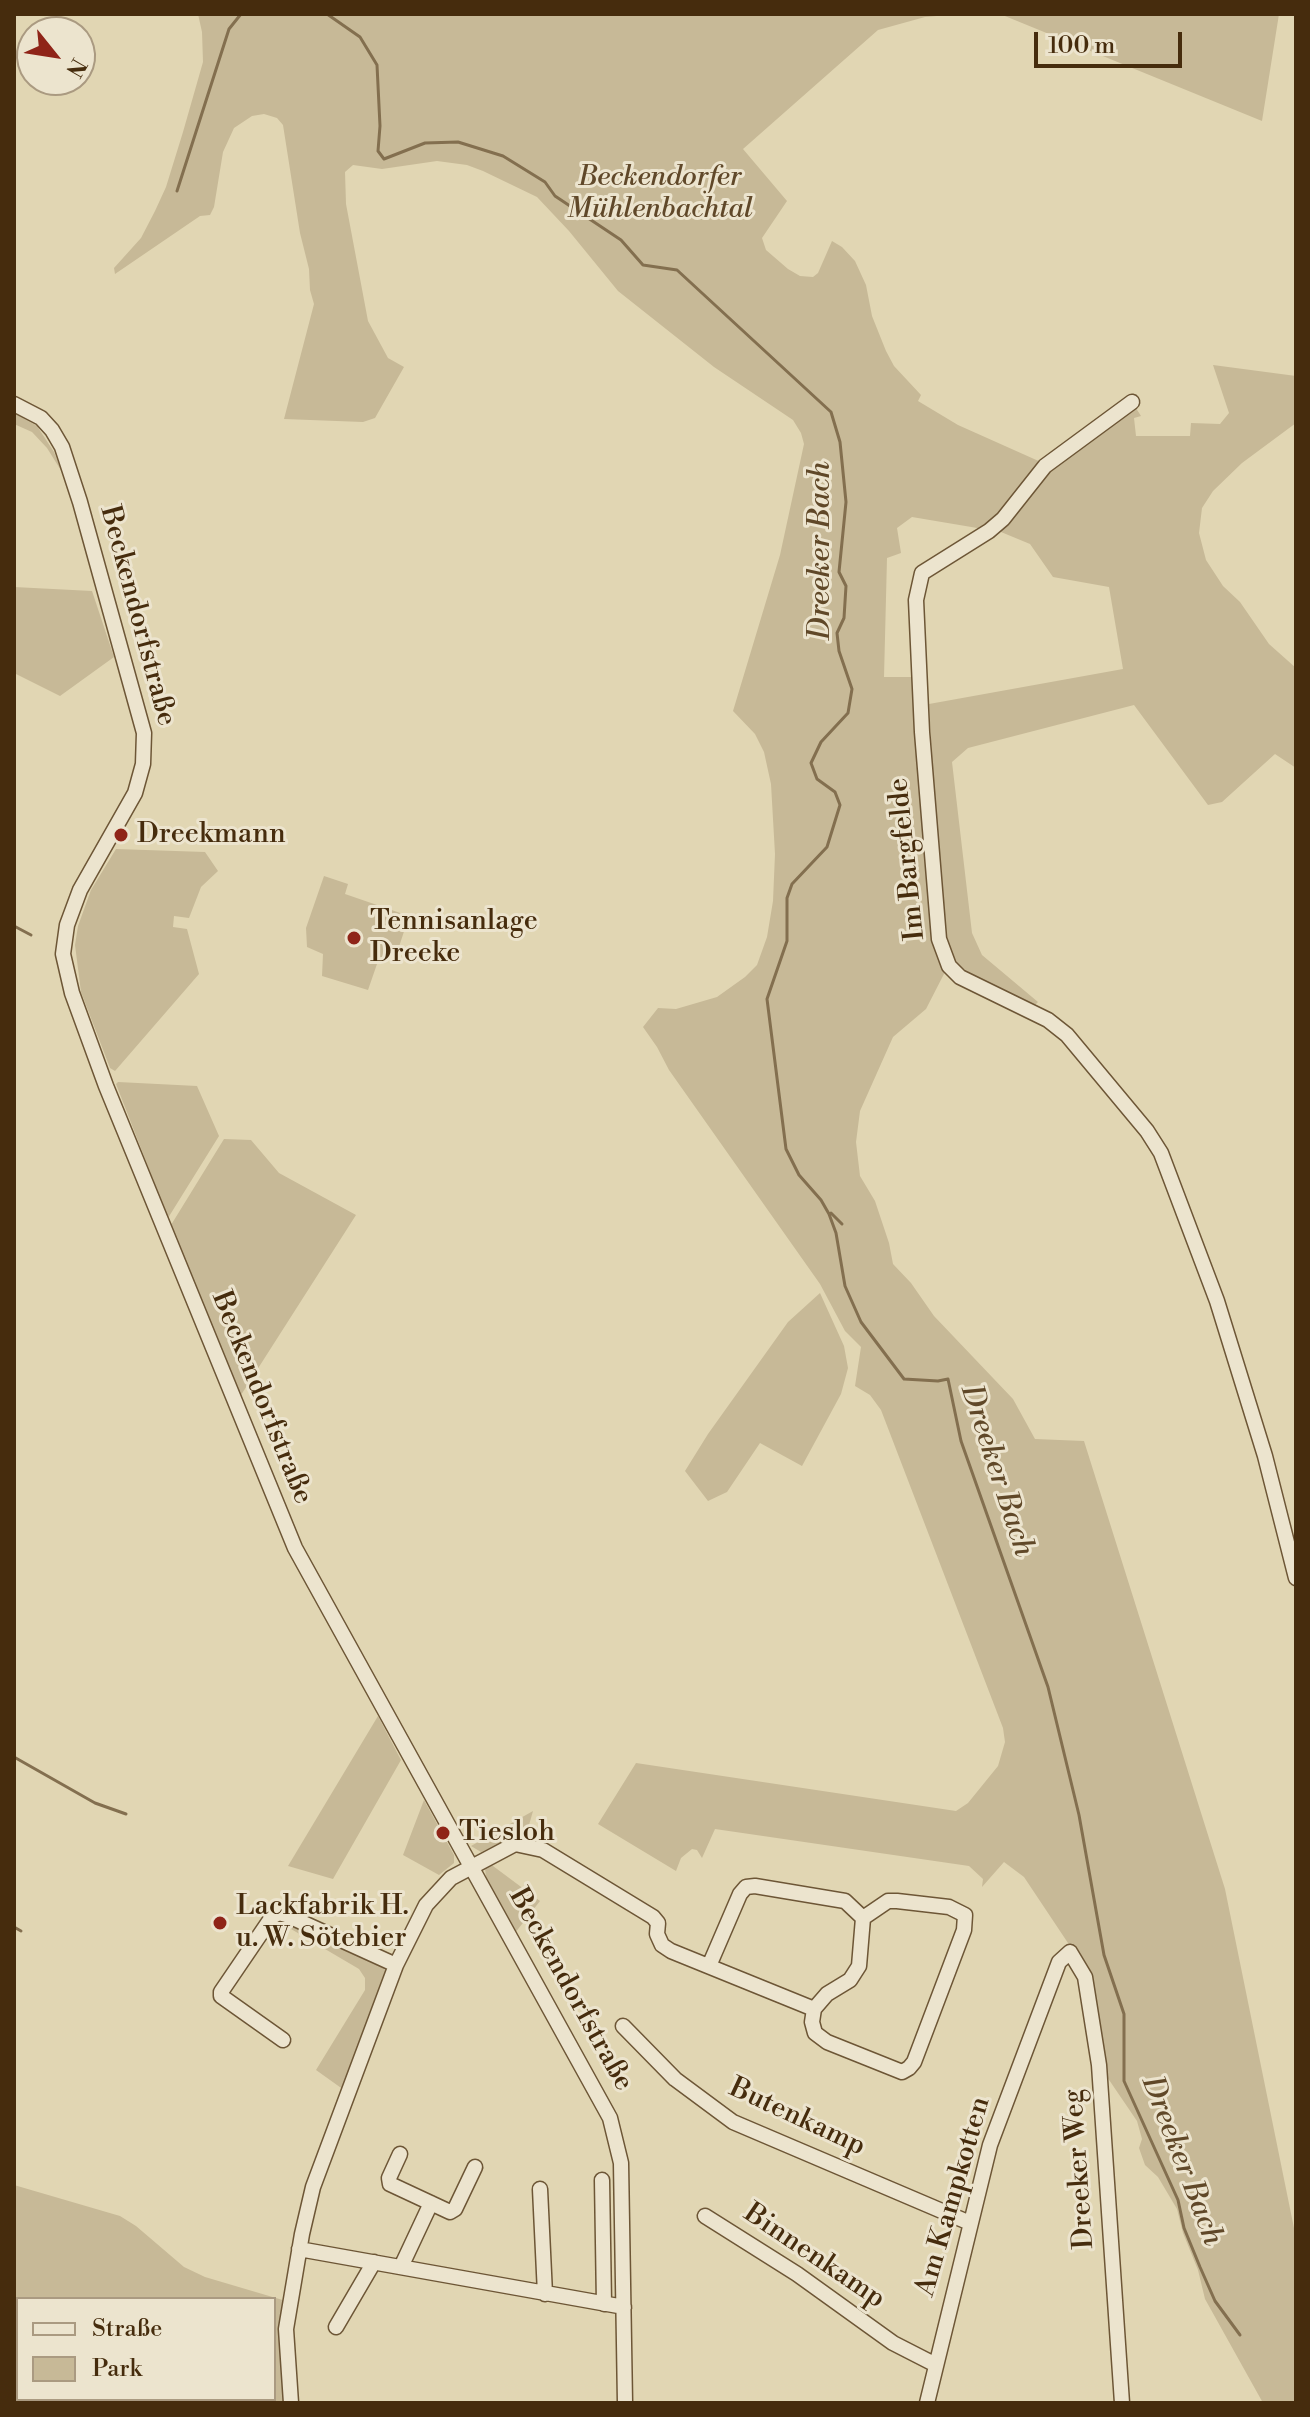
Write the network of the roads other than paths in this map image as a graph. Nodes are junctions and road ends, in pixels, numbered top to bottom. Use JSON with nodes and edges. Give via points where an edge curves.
{"nodes":[{"id":1,"x":1132,"y":402,"type":"dead end"},
{"id":2,"x":14,"y":404,"type":"edge"},
{"id":3,"x":1296,"y":1578,"type":"edge"},
{"id":4,"x":472,"y":1866,"type":"junction"},
{"id":5,"x":863,"y":1918,"type":"junction"},
{"id":6,"x":1059,"y":1962,"type":"joint"},
{"id":7,"x":396,"y":1965,"type":"junction"},
{"id":8,"x":709,"y":1966,"type":"junction"},
{"id":9,"x":813,"y":2015,"type":"junction"},
{"id":10,"x":623,"y":2026,"type":"dead end"},
{"id":11,"x":283,"y":2040,"type":"dead end"},
{"id":12,"x":400,"y":2154,"type":"dead end"},
{"id":13,"x":475,"y":2167,"type":"dead end"},
{"id":14,"x":602,"y":2180,"type":"dead end"},
{"id":15,"x":540,"y":2189,"type":"dead end"},
{"id":16,"x":431,"y":2203,"type":"junction"},
{"id":17,"x":705,"y":2216,"type":"dead end"},
{"id":18,"x":970,"y":2223,"type":"junction"},
{"id":19,"x":299,"y":2249,"type":"junction"},
{"id":20,"x":374,"y":2262,"type":"junction"},
{"id":21,"x":401,"y":2267,"type":"junction"},
{"id":22,"x":545,"y":2294,"type":"junction"},
{"id":23,"x":604,"y":2304,"type":"junction"},
{"id":24,"x":624,"y":2307,"type":"junction"},
{"id":25,"x":336,"y":2327,"type":"dead end"},
{"id":26,"x":936,"y":2365,"type":"junction"},
{"id":27,"x":291,"y":2403,"type":"edge"},
{"id":28,"x":625,"y":2403,"type":"edge"},
{"id":29,"x":927,"y":2403,"type":"edge"},
{"id":30,"x":1122,"y":2403,"type":"edge"}],
"edges":[{"from":1,"to":3,"type":"street","name":"Im Bargfelde","via":[[1045,466],[989,531],[922,573],[916,600],[922,732],[939,939],[949,966],[960,977],[1048,1020],[1067,1035],[1161,1153],[1217,1301]]},
{"from":2,"to":4,"type":"street","name":"Beckendorfstraße","via":[[41,418],[62,447],[144,733],[135,793],[80,890],[67,925],[63,954],[72,993],[291,1538]]},
{"from":4,"to":7,"type":"street","via":[[432,1897]]},
{"from":4,"to":8,"type":"street","via":[[515,1844],[543,1850],[653,1917],[662,1945]]},
{"from":4,"to":24,"type":"street","name":"Beckendorfstraße","via":[[610,2118],[621,2163]]},
{"from":5,"to":8,"type":"street","via":[[838,1899],[746,1887]]},
{"from":5,"to":9,"type":"street","via":[[855,1974],[827,1994]]},
{"from":5,"to":9,"type":"street","via":[[888,1901],[949,1907],[965,1915],[914,2062],[902,2072],[892,2070],[827,2042],[815,2033]]},
{"from":6,"to":18,"type":"street","name":"Am Kampkotten","via":[[990,2145]]},
{"from":6,"to":30,"type":"street","name":"Dreeker Weg","via":[[1070,1952],[1085,1977],[1099,2065]]},
{"from":7,"to":11,"type":"street","via":[[286,1915],[272,1917],[221,1996]]},
{"from":7,"to":19,"type":"street","via":[[317,2174]]},
{"from":8,"to":9,"type":"street"},
{"from":10,"to":18,"type":"street","name":"Butenkamp","via":[[675,2079],[733,2122]]},
{"from":12,"to":16,"type":"street","via":[[390,2184]]},
{"from":13,"to":16,"type":"street","via":[[455,2209],[450,2212]]},
{"from":14,"to":23,"type":"street"},
{"from":15,"to":22,"type":"street"},
{"from":16,"to":21,"type":"street"},
{"from":17,"to":26,"type":"street","name":"Binnenkamp","via":[[893,2343]]},
{"from":18,"to":26,"type":"street","name":"Am Kampkotten"},
{"from":19,"to":20,"type":"street"},
{"from":19,"to":27,"type":"street","via":[[286,2329]]},
{"from":20,"to":21,"type":"street"},
{"from":20,"to":25,"type":"street"},
{"from":21,"to":22,"type":"street"},
{"from":22,"to":23,"type":"street"},
{"from":23,"to":24,"type":"street"},
{"from":24,"to":28,"type":"street","name":"Beckendorfstraße"},
{"from":26,"to":29,"type":"street","name":"Am Kampkotten"}]}
